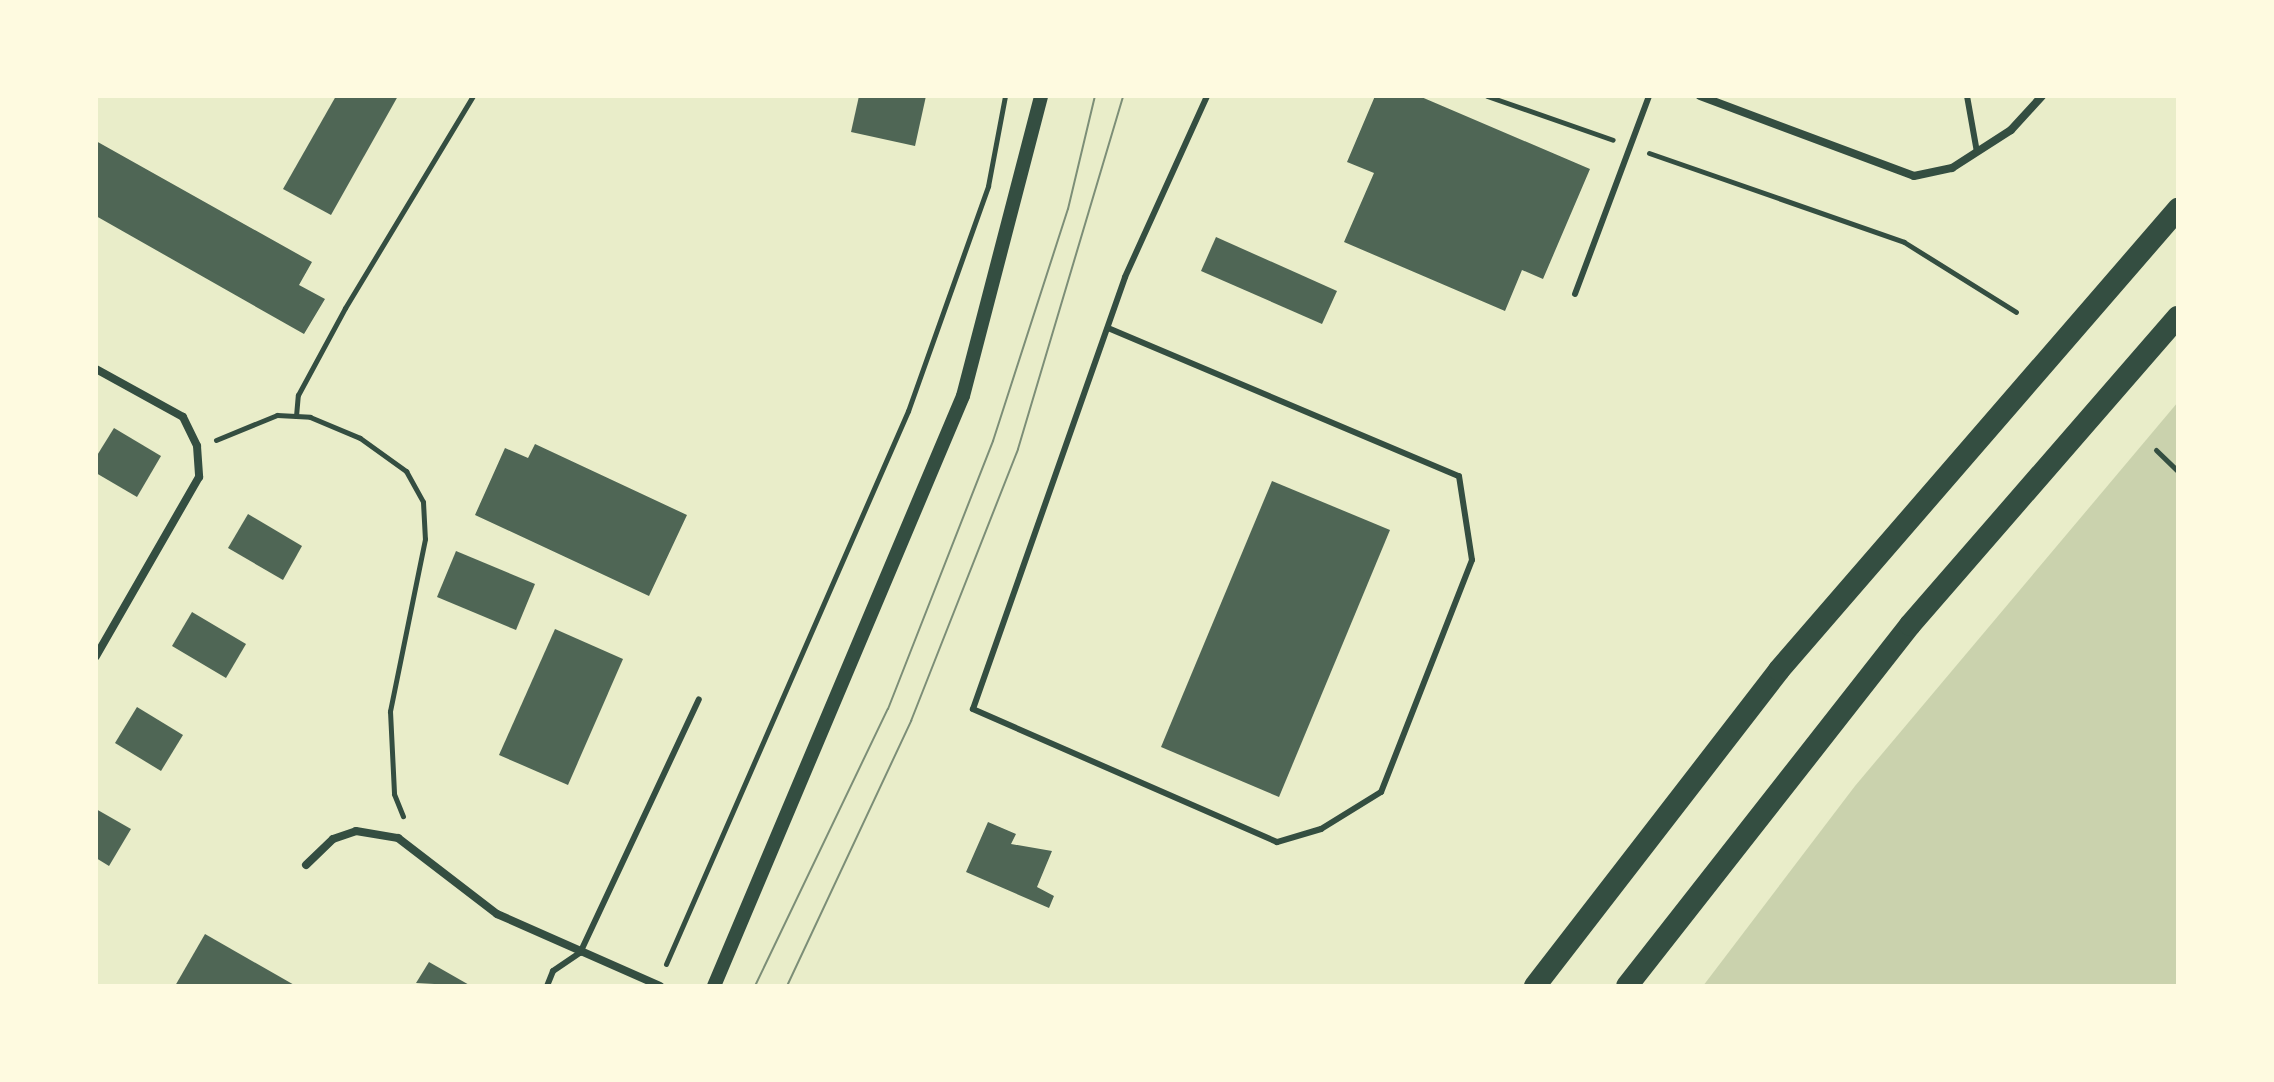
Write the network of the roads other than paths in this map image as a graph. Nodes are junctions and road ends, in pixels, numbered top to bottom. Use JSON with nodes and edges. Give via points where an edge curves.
{"nodes":[{"id":1,"x":1041,"y":96,"type":"edge"},
{"id":2,"x":1207,"y":96,"type":"edge"},
{"id":3,"x":1649,"y":96,"type":"edge"},
{"id":4,"x":1700,"y":96,"type":"edge"},
{"id":5,"x":1967,"y":96,"type":"edge"},
{"id":6,"x":2042,"y":96,"type":"edge"},
{"id":7,"x":1977,"y":152,"type":"junction"},
{"id":8,"x":2178,"y":209,"type":"edge"},
{"id":9,"x":1575,"y":294,"type":"dead end"},
{"id":10,"x":2178,"y":317,"type":"edge"},
{"id":11,"x":1108,"y":328,"type":"junction"},
{"id":12,"x":96,"y":369,"type":"edge"},
{"id":13,"x":96,"y":656,"type":"edge"},
{"id":14,"x":699,"y":699,"type":"dead end"},
{"id":15,"x":306,"y":865,"type":"dead end"},
{"id":16,"x":580,"y":953,"type":"junction"},
{"id":17,"x":658,"y":985,"type":"edge"},
{"id":18,"x":547,"y":986,"type":"edge"},
{"id":19,"x":714,"y":986,"type":"edge"},
{"id":20,"x":1535,"y":986,"type":"edge"},
{"id":21,"x":1627,"y":986,"type":"edge"}],
"edges":[{"from":1,"to":19,"type":"street","via":[[963,396]]},
{"from":2,"to":11,"type":"lane"},
{"from":3,"to":9,"type":"lane"},
{"from":4,"to":7,"type":"street","via":[[1914,176],[1952,168]]},
{"from":5,"to":7,"type":"lane"},
{"from":6,"to":7,"type":"street"},
{"from":8,"to":20,"type":"highway","via":[[1779,670]]},
{"from":10,"to":21,"type":"highway","via":[[1910,625]]},
{"from":11,"to":11,"type":"lane","via":[[973,709],[1277,842],[1321,829],[1381,792],[1467,575],[1472,560],[1459,476]]},
{"from":12,"to":13,"type":"street","via":[[183,417],[197,446],[199,477]]},
{"from":14,"to":16,"type":"lane"},
{"from":15,"to":16,"type":"street","via":[[333,839],[356,831],[398,838],[497,914]]},
{"from":16,"to":17,"type":"street"},
{"from":16,"to":18,"type":"lane","via":[[553,971]]}]}
